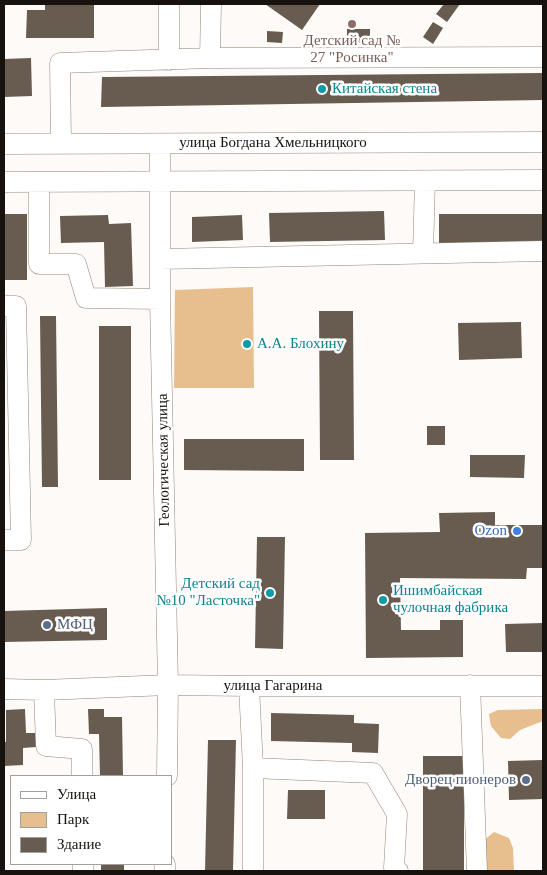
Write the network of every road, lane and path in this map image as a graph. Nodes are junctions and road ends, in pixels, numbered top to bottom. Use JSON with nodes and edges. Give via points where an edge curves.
{"nodes":[{"id":1,"x":169,"y":4,"type":"edge"},
{"id":2,"x":211,"y":4,"type":"edge"},
{"id":3,"x":543,"y":57,"type":"edge"},
{"id":4,"x":210,"y":58,"type":"junction"},
{"id":5,"x":169,"y":60,"type":"junction"},
{"id":6,"x":543,"y":142,"type":"edge"},
{"id":7,"x":61,"y":143,"type":"junction"},
{"id":8,"x":4,"y":144,"type":"edge"},
{"id":9,"x":160,"y":144,"type":"junction"},
{"id":10,"x":543,"y":180,"type":"edge"},
{"id":11,"x":160,"y":181,"type":"junction"},
{"id":12,"x":425,"y":181,"type":"junction"},
{"id":13,"x":4,"y":182,"type":"edge"},
{"id":14,"x":39,"y":182,"type":"junction"},
{"id":15,"x":543,"y":251,"type":"edge"},
{"id":16,"x":423,"y":254,"type":"junction"},
{"id":17,"x":160,"y":259,"type":"junction"},
{"id":18,"x":160,"y":299,"type":"junction"},
{"id":19,"x":4,"y":306,"type":"edge"},
{"id":20,"x":4,"y":540,"type":"edge"},
{"id":21,"x":168,"y":684,"type":"junction"},
{"id":22,"x":249,"y":686,"type":"junction"},
{"id":23,"x":470,"y":686,"type":"junction"},
{"id":24,"x":543,"y":686,"type":"edge"},
{"id":25,"x":4,"y":689,"type":"edge"},
{"id":26,"x":44,"y":690,"type":"junction"},
{"id":27,"x":253,"y":768,"type":"junction"},
{"id":28,"x":82,"y":775,"type":"edge"},
{"id":29,"x":167,"y":775,"type":"edge"},
{"id":30,"x":253,"y":871,"type":"edge"},
{"id":31,"x":398,"y":871,"type":"edge"},
{"id":32,"x":477,"y":871,"type":"edge"}],
"edges":[{"from":1,"to":5,"type":"street"},
{"from":2,"to":4,"type":"street"},
{"from":3,"to":4,"type":"street"},
{"from":4,"to":5,"type":"street"},
{"from":5,"to":7,"type":"street","via":[[60,63]]},
{"from":6,"to":9,"type":"street","name":"улица Богдана Хмельницкого"},
{"from":7,"to":8,"type":"street","name":"улица Богдана Хмельницкого"},
{"from":7,"to":9,"type":"street","name":"улица Богдана Хмельницкого"},
{"from":9,"to":11,"type":"street","name":"Геологическая улица"},
{"from":10,"to":12,"type":"street"},
{"from":11,"to":12,"type":"street"},
{"from":11,"to":14,"type":"street"},
{"from":11,"to":17,"type":"street","name":"Геологическая улица"},
{"from":12,"to":16,"type":"street"},
{"from":13,"to":14,"type":"street"},
{"from":14,"to":18,"type":"street","via":[[39,264],[76,264],[86,298]]},
{"from":15,"to":16,"type":"street"},
{"from":16,"to":17,"type":"street"},
{"from":17,"to":18,"type":"street","name":"Геологическая улица"},
{"from":18,"to":21,"type":"street","name":"Геологическая улица"},
{"from":19,"to":20,"type":"street","via":[[16,306],[20,540]]},
{"from":21,"to":22,"type":"street","name":"улица Гагарина"},
{"from":21,"to":26,"type":"street","name":"улица Гагарина"},
{"from":21,"to":29,"type":"street","name":"Геологическая улица"},
{"from":22,"to":23,"type":"street","name":"улица Гагарина"},
{"from":22,"to":27,"type":"street"},
{"from":23,"to":24,"type":"street","name":"улица Гагарина"},
{"from":23,"to":32,"type":"street"},
{"from":25,"to":26,"type":"street","name":"улица Гагарина"},
{"from":26,"to":28,"type":"street","via":[[46,746],[82,749]]},
{"from":27,"to":30,"type":"street"},
{"from":27,"to":31,"type":"street","via":[[373,773],[396,814],[394,868]]}]}
